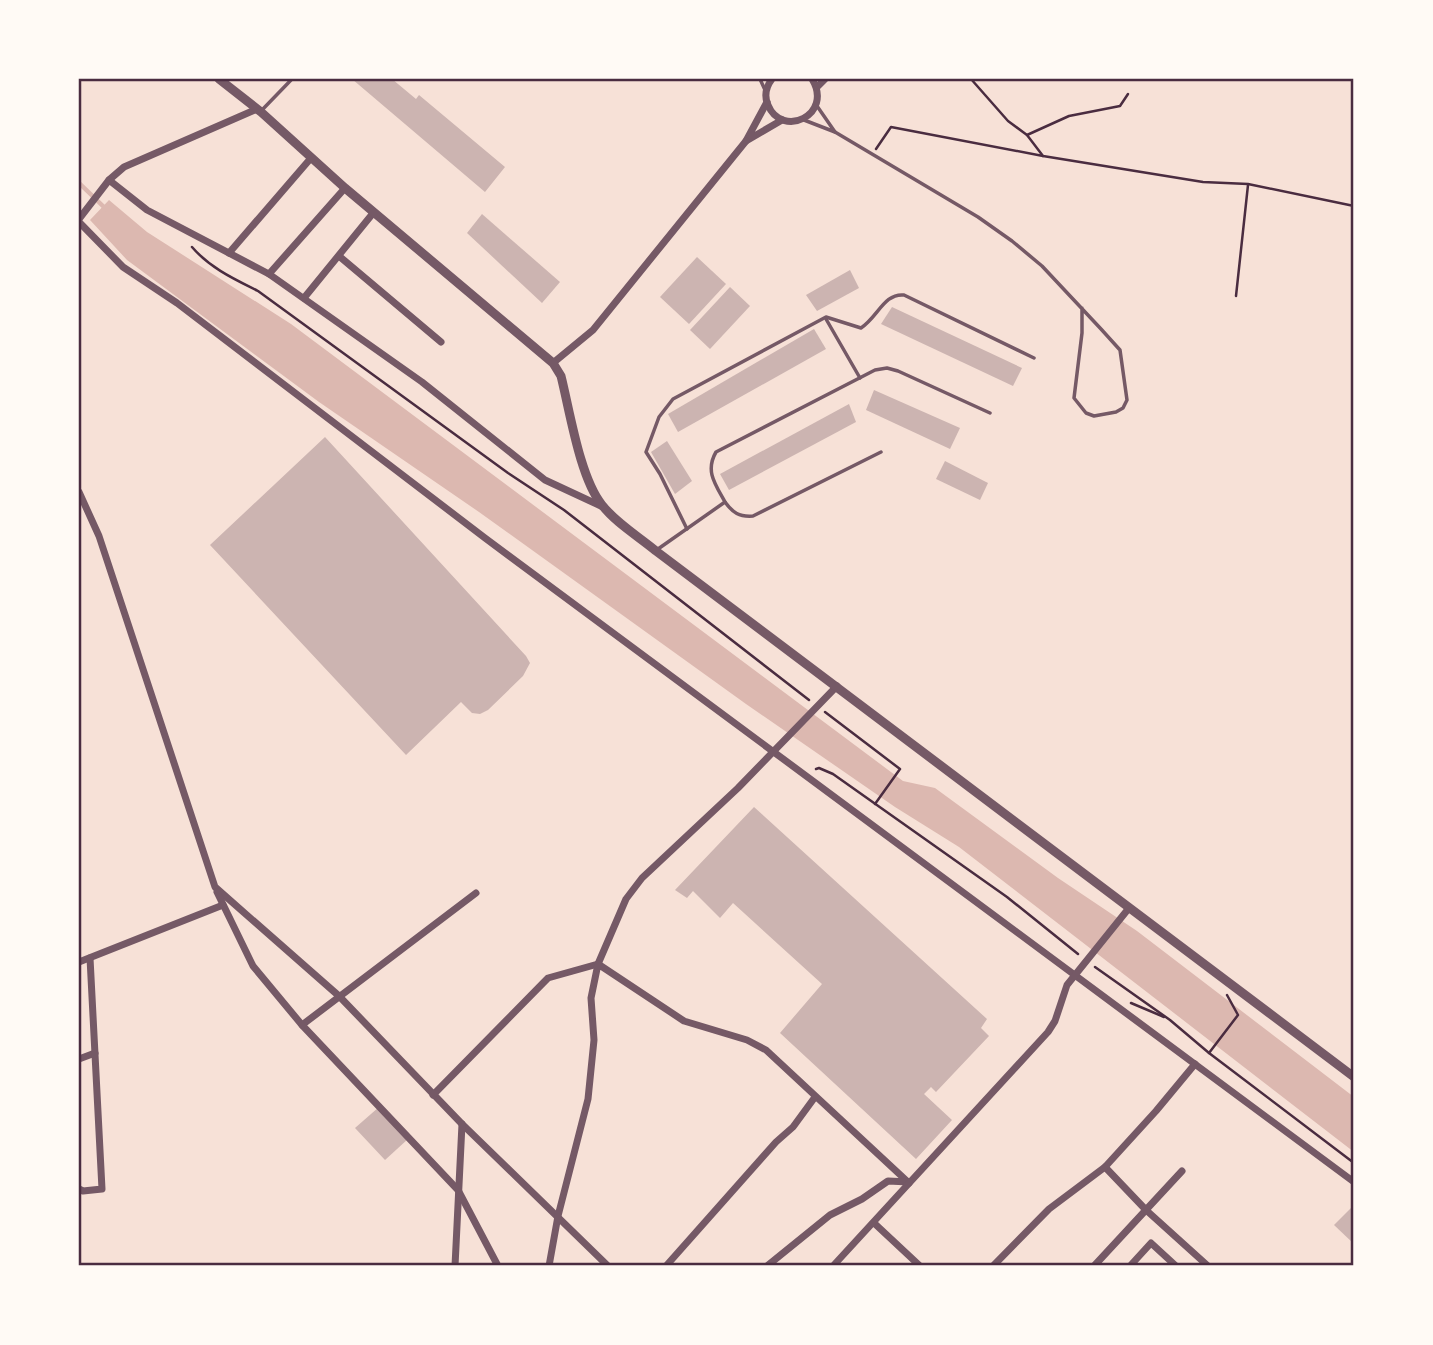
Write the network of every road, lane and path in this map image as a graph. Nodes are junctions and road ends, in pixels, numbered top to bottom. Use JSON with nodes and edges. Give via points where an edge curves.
{"nodes":[{"id":1,"x":219,"y":79,"type":"edge"},
{"id":2,"x":292,"y":79,"type":"edge"},
{"id":3,"x":760,"y":79,"type":"edge"},
{"id":4,"x":772,"y":79,"type":"edge"},
{"id":5,"x":812,"y":79,"type":"edge"},
{"id":6,"x":825,"y":79,"type":"edge"},
{"id":7,"x":971,"y":79,"type":"edge"},
{"id":8,"x":817,"y":87,"type":"junction"},
{"id":9,"x":766,"y":92,"type":"junction"},
{"id":10,"x":1128,"y":94,"type":"dead end"},
{"id":11,"x":767,"y":102,"type":"junction"},
{"id":12,"x":817,"y":104,"type":"junction"},
{"id":13,"x":259,"y":111,"type":"junction"},
{"id":14,"x":802,"y":119,"type":"junction"},
{"id":15,"x":782,"y":120,"type":"junction"},
{"id":16,"x":835,"y":132,"type":"junction"},
{"id":17,"x":1027,"y":135,"type":"junction"},
{"id":18,"x":746,"y":141,"type":"junction"},
{"id":19,"x":872,"y":155,"type":"junction"},
{"id":20,"x":1043,"y":156,"type":"junction"},
{"id":21,"x":311,"y":158,"type":"junction"},
{"id":22,"x":109,"y":180,"type":"junction"},
{"id":23,"x":1248,"y":184,"type":"junction"},
{"id":24,"x":345,"y":188,"type":"junction"},
{"id":25,"x":1354,"y":206,"type":"edge"},
{"id":26,"x":374,"y":212,"type":"junction"},
{"id":27,"x":79,"y":220,"type":"edge"},
{"id":28,"x":188,"y":242,"type":"dead end"},
{"id":29,"x":229,"y":253,"type":"junction"},
{"id":30,"x":339,"y":256,"type":"junction"},
{"id":31,"x":269,"y":274,"type":"junction"},
{"id":32,"x":1236,"y":296,"type":"dead end"},
{"id":33,"x":304,"y":298,"type":"junction"},
{"id":34,"x":1082,"y":308,"type":"junction"},
{"id":35,"x":826,"y":317,"type":"junction"},
{"id":36,"x":441,"y":342,"type":"dead end"},
{"id":37,"x":1034,"y":358,"type":"dead end"},
{"id":38,"x":553,"y":363,"type":"junction"},
{"id":39,"x":860,"y":378,"type":"junction"},
{"id":40,"x":990,"y":413,"type":"dead end"},
{"id":41,"x":881,"y":452,"type":"dead end"},
{"id":42,"x":79,"y":492,"type":"edge"},
{"id":43,"x":725,"y":502,"type":"junction"},
{"id":44,"x":604,"y":508,"type":"junction"},
{"id":45,"x":687,"y":529,"type":"junction"},
{"id":46,"x":656,"y":551,"type":"junction"},
{"id":47,"x":837,"y":686,"type":"junction"},
{"id":48,"x":814,"y":704,"type":"dead end"},
{"id":49,"x":824,"y":712,"type":"dead end"},
{"id":50,"x":773,"y":751,"type":"junction"},
{"id":51,"x":875,"y":804,"type":"dead end"},
{"id":52,"x":215,"y":887,"type":"junction"},
{"id":53,"x":476,"y":893,"type":"dead end"},
{"id":54,"x":223,"y":905,"type":"junction"},
{"id":55,"x":1129,"y":908,"type":"junction"},
{"id":56,"x":90,"y":958,"type":"junction"},
{"id":57,"x":79,"y":962,"type":"edge"},
{"id":58,"x":598,"y":964,"type":"junction"},
{"id":59,"x":1076,"y":974,"type":"junction"},
{"id":60,"x":1225,"y":992,"type":"dead end"},
{"id":61,"x":339,"y":996,"type":"junction"},
{"id":62,"x":1119,"y":1006,"type":"junction"},
{"id":63,"x":1170,"y":1020,"type":"dead end"},
{"id":64,"x":302,"y":1025,"type":"junction"},
{"id":65,"x":95,"y":1053,"type":"junction"},
{"id":66,"x":1209,"y":1053,"type":"dead end"},
{"id":67,"x":79,"y":1059,"type":"edge"},
{"id":68,"x":1195,"y":1064,"type":"junction"},
{"id":69,"x":1354,"y":1077,"type":"edge"},
{"id":70,"x":433,"y":1095,"type":"junction"},
{"id":71,"x":816,"y":1097,"type":"junction"},
{"id":72,"x":461,"y":1124,"type":"junction"},
{"id":73,"x":1105,"y":1167,"type":"junction"},
{"id":74,"x":1182,"y":1171,"type":"dead end"},
{"id":75,"x":909,"y":1182,"type":"junction"},
{"id":76,"x":1354,"y":1182,"type":"edge"},
{"id":77,"x":79,"y":1189,"type":"edge"},
{"id":78,"x":458,"y":1190,"type":"junction"},
{"id":79,"x":1146,"y":1210,"type":"junction"},
{"id":80,"x":558,"y":1216,"type":"junction"},
{"id":81,"x":873,"y":1223,"type":"junction"},
{"id":82,"x":669,"y":1263,"type":"edge"},
{"id":83,"x":455,"y":1266,"type":"edge"},
{"id":84,"x":498,"y":1266,"type":"edge"},
{"id":85,"x":548,"y":1266,"type":"edge"},
{"id":86,"x":608,"y":1266,"type":"edge"},
{"id":87,"x":680,"y":1266,"type":"edge"},
{"id":88,"x":767,"y":1266,"type":"edge"},
{"id":89,"x":833,"y":1266,"type":"edge"},
{"id":90,"x":920,"y":1266,"type":"edge"},
{"id":91,"x":993,"y":1266,"type":"edge"},
{"id":92,"x":1094,"y":1266,"type":"edge"},
{"id":93,"x":1129,"y":1266,"type":"edge"},
{"id":94,"x":1176,"y":1266,"type":"edge"},
{"id":95,"x":1208,"y":1266,"type":"edge"}],
"edges":[{"from":1,"to":13,"type":"street"},
{"from":2,"to":13,"type":"lane"},
{"from":3,"to":9,"type":"lane"},
{"from":4,"to":9,"type":"street"},
{"from":5,"to":8,"type":"street"},
{"from":6,"to":8,"type":"street"},
{"from":7,"to":17,"type":"path","via":[[1008,121]]},
{"from":8,"to":12,"type":"street"},
{"from":9,"to":11,"type":"street"},
{"from":10,"to":17,"type":"path","via":[[1120,106],[1069,116]]},
{"from":11,"to":15,"type":"street"},
{"from":11,"to":18,"type":"street"},
{"from":12,"to":14,"type":"street"},
{"from":12,"to":16,"type":"lane"},
{"from":13,"to":21,"type":"street"},
{"from":13,"to":22,"type":"street","via":[[124,167]]},
{"from":14,"to":15,"type":"street"},
{"from":14,"to":16,"type":"lane"},
{"from":15,"to":18,"type":"street"},
{"from":16,"to":19,"type":"lane"},
{"from":17,"to":20,"type":"path"},
{"from":18,"to":38,"type":"street","via":[[593,330]]},
{"from":19,"to":20,"type":"path","via":[[891,127]]},
{"from":19,"to":34,"type":"lane","via":[[1012,241]]},
{"from":20,"to":23,"type":"path","via":[[1203,182]]},
{"from":21,"to":24,"type":"street"},
{"from":21,"to":29,"type":"street"},
{"from":22,"to":27,"type":"street"},
{"from":22,"to":29,"type":"street","via":[[147,210]]},
{"from":23,"to":25,"type":"path"},
{"from":23,"to":32,"type":"path"},
{"from":24,"to":26,"type":"street"},
{"from":24,"to":31,"type":"street"},
{"from":26,"to":30,"type":"street"},
{"from":26,"to":38,"type":"street"},
{"from":27,"to":50,"type":"street","via":[[133,274]]},
{"from":28,"to":48,"type":"path","via":[[203,260],[258,291],[564,510]]},
{"from":29,"to":31,"type":"street"},
{"from":30,"to":33,"type":"street"},
{"from":30,"to":36,"type":"street"},
{"from":31,"to":33,"type":"street"},
{"from":33,"to":44,"type":"street","via":[[422,382],[545,480]]},
{"from":34,"to":34,"type":"lane","via":[[1074,398],[1094,416],[1116,412],[1127,400],[1120,350]]},
{"from":35,"to":37,"type":"lane","via":[[861,328],[872,321],[887,299],[904,295]]},
{"from":35,"to":39,"type":"lane"},
{"from":35,"to":45,"type":"lane","via":[[673,398],[659,417],[646,452]]},
{"from":38,"to":44,"type":"street","via":[[561,376],[586,477]]},
{"from":39,"to":40,"type":"lane","via":[[887,368]]},
{"from":39,"to":43,"type":"lane","via":[[716,452],[710,471]]},
{"from":41,"to":43,"type":"lane","via":[[753,516],[741,516]]},
{"from":42,"to":52,"type":"street","via":[[99,536]]},
{"from":43,"to":45,"type":"lane"},
{"from":44,"to":46,"type":"street"},
{"from":45,"to":46,"type":"lane"},
{"from":46,"to":47,"type":"street"},
{"from":47,"to":50,"type":"street"},
{"from":47,"to":55,"type":"street"},
{"from":49,"to":51,"type":"path","via":[[900,769]]},
{"from":50,"to":58,"type":"street","via":[[642,878],[626,899]]},
{"from":50,"to":59,"type":"street"},
{"from":52,"to":54,"type":"street"},
{"from":52,"to":61,"type":"street"},
{"from":53,"to":61,"type":"street"},
{"from":54,"to":56,"type":"street"},
{"from":54,"to":64,"type":"street","via":[[253,966]]},
{"from":55,"to":59,"type":"street"},
{"from":55,"to":69,"type":"street"},
{"from":56,"to":57,"type":"street"},
{"from":56,"to":65,"type":"street"},
{"from":58,"to":70,"type":"street","via":[[548,978]]},
{"from":58,"to":71,"type":"street","via":[[684,1021],[747,1040]]},
{"from":58,"to":80,"type":"street","via":[[591,998],[594,1040],[588,1100]]},
{"from":59,"to":62,"type":"street"},
{"from":59,"to":75,"type":"street","via":[[1048,1032]]},
{"from":60,"to":66,"type":"path","via":[[1238,1015]]},
{"from":61,"to":64,"type":"street"},
{"from":61,"to":70,"type":"street"},
{"from":62,"to":63,"type":"path","via":[[1130,1002]]},
{"from":62,"to":68,"type":"street"},
{"from":64,"to":78,"type":"street"},
{"from":65,"to":67,"type":"street"},
{"from":65,"to":77,"type":"street","via":[[102,1189]]},
{"from":68,"to":73,"type":"street"},
{"from":68,"to":76,"type":"street"},
{"from":70,"to":72,"type":"street"},
{"from":71,"to":75,"type":"street"},
{"from":71,"to":82,"type":"street"},
{"from":72,"to":78,"type":"street"},
{"from":72,"to":80,"type":"street"},
{"from":73,"to":79,"type":"street"},
{"from":73,"to":91,"type":"street","via":[[1049,1209]]},
{"from":74,"to":79,"type":"street"},
{"from":75,"to":81,"type":"street"},
{"from":75,"to":88,"type":"street","via":[[888,1181],[830,1215]]},
{"from":78,"to":83,"type":"street"},
{"from":78,"to":84,"type":"street"},
{"from":79,"to":92,"type":"street"},
{"from":79,"to":95,"type":"street"},
{"from":80,"to":85,"type":"street"},
{"from":80,"to":86,"type":"street"},
{"from":81,"to":89,"type":"street"},
{"from":81,"to":90,"type":"street"},
{"from":82,"to":87,"type":"street"},
{"from":93,"to":94,"type":"street","via":[[1151,1243]]}]}
